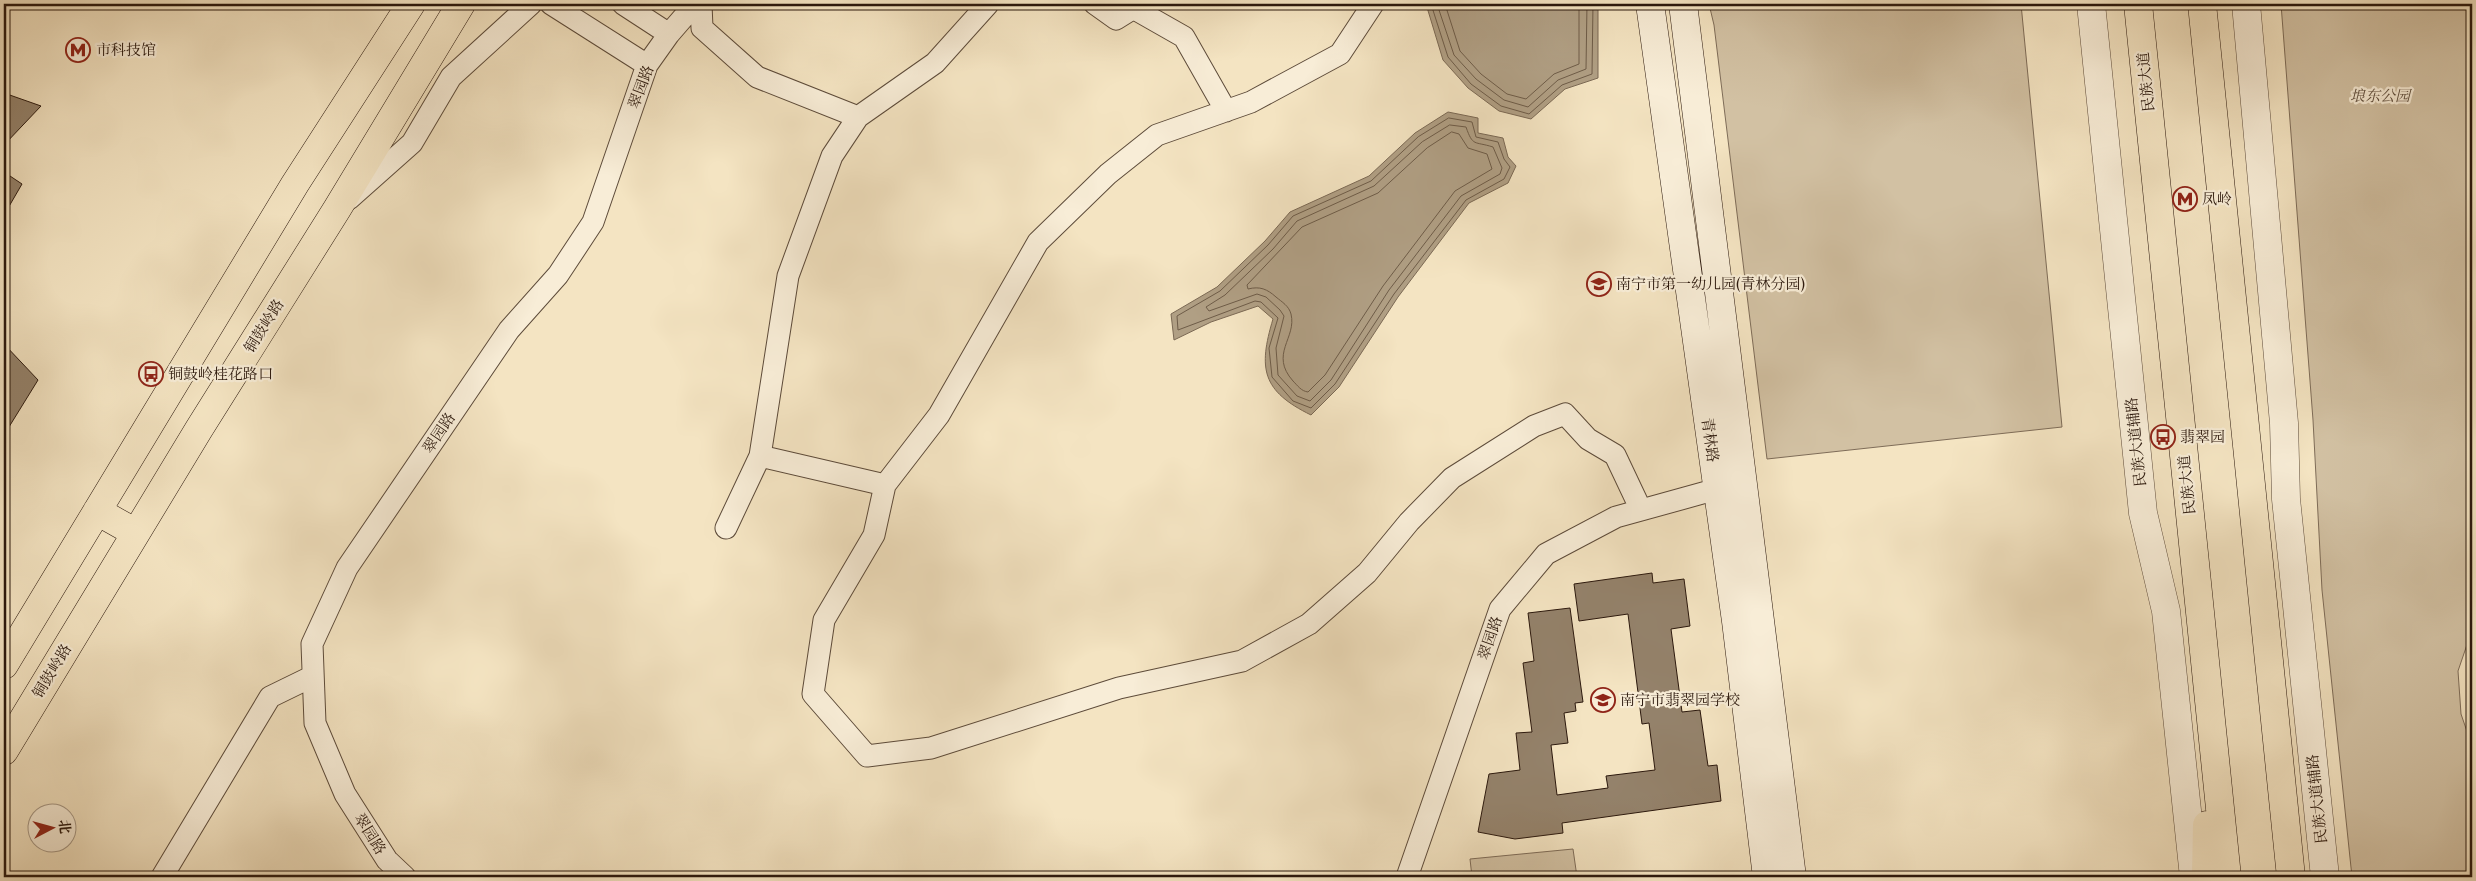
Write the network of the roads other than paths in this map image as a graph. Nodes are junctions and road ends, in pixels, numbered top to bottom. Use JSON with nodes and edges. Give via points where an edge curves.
{"nodes":[{"id":1,"x":411,"y":4,"type":"edge"},
{"id":2,"x":460,"y":4,"type":"edge"},
{"id":3,"x":531,"y":4,"type":"edge"},
{"id":4,"x":551,"y":4,"type":"edge"},
{"id":5,"x":623,"y":4,"type":"edge"},
{"id":6,"x":696,"y":4,"type":"edge"},
{"id":7,"x":701,"y":4,"type":"edge"},
{"id":8,"x":988,"y":4,"type":"edge"},
{"id":9,"x":1095,"y":4,"type":"edge"},
{"id":10,"x":1372,"y":4,"type":"edge"},
{"id":11,"x":1650,"y":4,"type":"edge"},
{"id":12,"x":1683,"y":4,"type":"edge"},
{"id":13,"x":2091,"y":4,"type":"edge"},
{"id":14,"x":2120,"y":4,"type":"edge"},
{"id":15,"x":2138,"y":4,"type":"edge"},
{"id":16,"x":2202,"y":4,"type":"edge"},
{"id":17,"x":2246,"y":4,"type":"edge"},
{"id":18,"x":1136,"y":6,"type":"edge"},
{"id":19,"x":669,"y":34,"type":"junction"},
{"id":20,"x":647,"y":65,"type":"junction"},
{"id":21,"x":1226,"y":111,"type":"junction"},
{"id":22,"x":858,"y":117,"type":"junction"},
{"id":23,"x":2153,"y":155,"type":"junction"},
{"id":24,"x":337,"y":209,"type":"junction"},
{"id":25,"x":760,"y":456,"type":"junction"},
{"id":26,"x":885,"y":485,"type":"junction"},
{"id":27,"x":1744,"y":486,"type":"junction"},
{"id":28,"x":1717,"y":489,"type":"junction"},
{"id":29,"x":98,"y":510,"type":"junction"},
{"id":30,"x":1641,"y":510,"type":"junction"},
{"id":31,"x":726,"y":528,"type":"dead end"},
{"id":32,"x":136,"y":533,"type":"junction"},
{"id":33,"x":4,"y":665,"type":"edge"},
{"id":34,"x":314,"y":676,"type":"junction"},
{"id":35,"x":2208,"y":691,"type":"junction"},
{"id":36,"x":4,"y":750,"type":"edge"},
{"id":37,"x":162,"y":877,"type":"edge"},
{"id":38,"x":405,"y":877,"type":"edge"},
{"id":39,"x":1407,"y":877,"type":"edge"},
{"id":40,"x":1767,"y":877,"type":"edge"},
{"id":41,"x":1792,"y":877,"type":"edge"},
{"id":42,"x":2194,"y":877,"type":"edge"},
{"id":43,"x":2206,"y":877,"type":"edge"},
{"id":44,"x":2227,"y":877,"type":"edge"},
{"id":45,"x":2291,"y":877,"type":"edge"},
{"id":46,"x":2325,"y":877,"type":"edge"}],
"edges":[{"from":1,"to":29,"type":"main road","via":[[295,184]]},
{"from":2,"to":24,"type":"main road","name":"铜鼓岭路"},
{"from":3,"to":24,"type":"street","via":[[451,77],[412,143]]},
{"from":4,"to":20,"type":"street"},
{"from":5,"to":19,"type":"street"},
{"from":6,"to":19,"type":"street","name":"翠园路"},
{"from":7,"to":22,"type":"street","via":[[702,28],[757,77]]},
{"from":8,"to":22,"type":"street","via":[[935,63]]},
{"from":9,"to":18,"type":"street","via":[[1116,18]]},
{"from":10,"to":21,"type":"street","via":[[1340,54],[1251,102]]},
{"from":11,"to":28,"type":"main road","name":"青林路"},
{"from":12,"to":27,"type":"main road","name":"青林路"},
{"from":13,"to":42,"type":"main road","name":"民族大道辅路","via":[[2144,513],[2166,611]]},
{"from":14,"to":23,"type":"main road"},
{"from":15,"to":23,"type":"main road","name":"民族大道"},
{"from":16,"to":45,"type":"main road"},
{"from":17,"to":46,"type":"main road","name":"民族大道辅路","via":[[2284,423],[2286,500]]},
{"from":18,"to":21,"type":"street","via":[[1184,37]]},
{"from":19,"to":20,"type":"street","name":"翠园路"},
{"from":20,"to":34,"type":"street","name":"翠园路","via":[[593,222],[558,275],[509,330],[347,568],[312,644]]},
{"from":21,"to":26,"type":"street","via":[[1157,135],[1108,174],[1038,242],[939,415]]},
{"from":22,"to":25,"type":"street","via":[[832,156],[788,276]]},
{"from":23,"to":35,"type":"main road","name":"民族大道"},
{"from":24,"to":32,"type":"main road","name":"铜鼓岭路"},
{"from":25,"to":26,"type":"street"},
{"from":25,"to":31,"type":"street"},
{"from":26,"to":30,"type":"street","via":[[874,535],[824,620],[813,694],[867,756],[932,748],[1119,688],[1242,661],[1309,624],[1367,573],[1409,522],[1452,478],[1534,426],[1565,414],[1588,439],[1614,455]]},
{"from":27,"to":28,"type":"street","name":"翠园路"},
{"from":27,"to":41,"type":"main road","name":"青林路"},
{"from":28,"to":30,"type":"street","name":"翠园路"},
{"from":28,"to":40,"type":"main road","name":"青林路"},
{"from":29,"to":32,"type":"main road"},
{"from":29,"to":33,"type":"main road"},
{"from":30,"to":39,"type":"street","name":"翠园路","via":[[1616,517],[1546,554],[1500,609]]},
{"from":32,"to":36,"type":"main road","name":"铜鼓岭路"},
{"from":34,"to":37,"type":"street","via":[[270,697]]},
{"from":34,"to":38,"type":"street","name":"翠园路","via":[[315,723],[345,794],[387,860]]},
{"from":35,"to":43,"type":"main road"},
{"from":35,"to":44,"type":"main road","name":"民族大道"}]}
